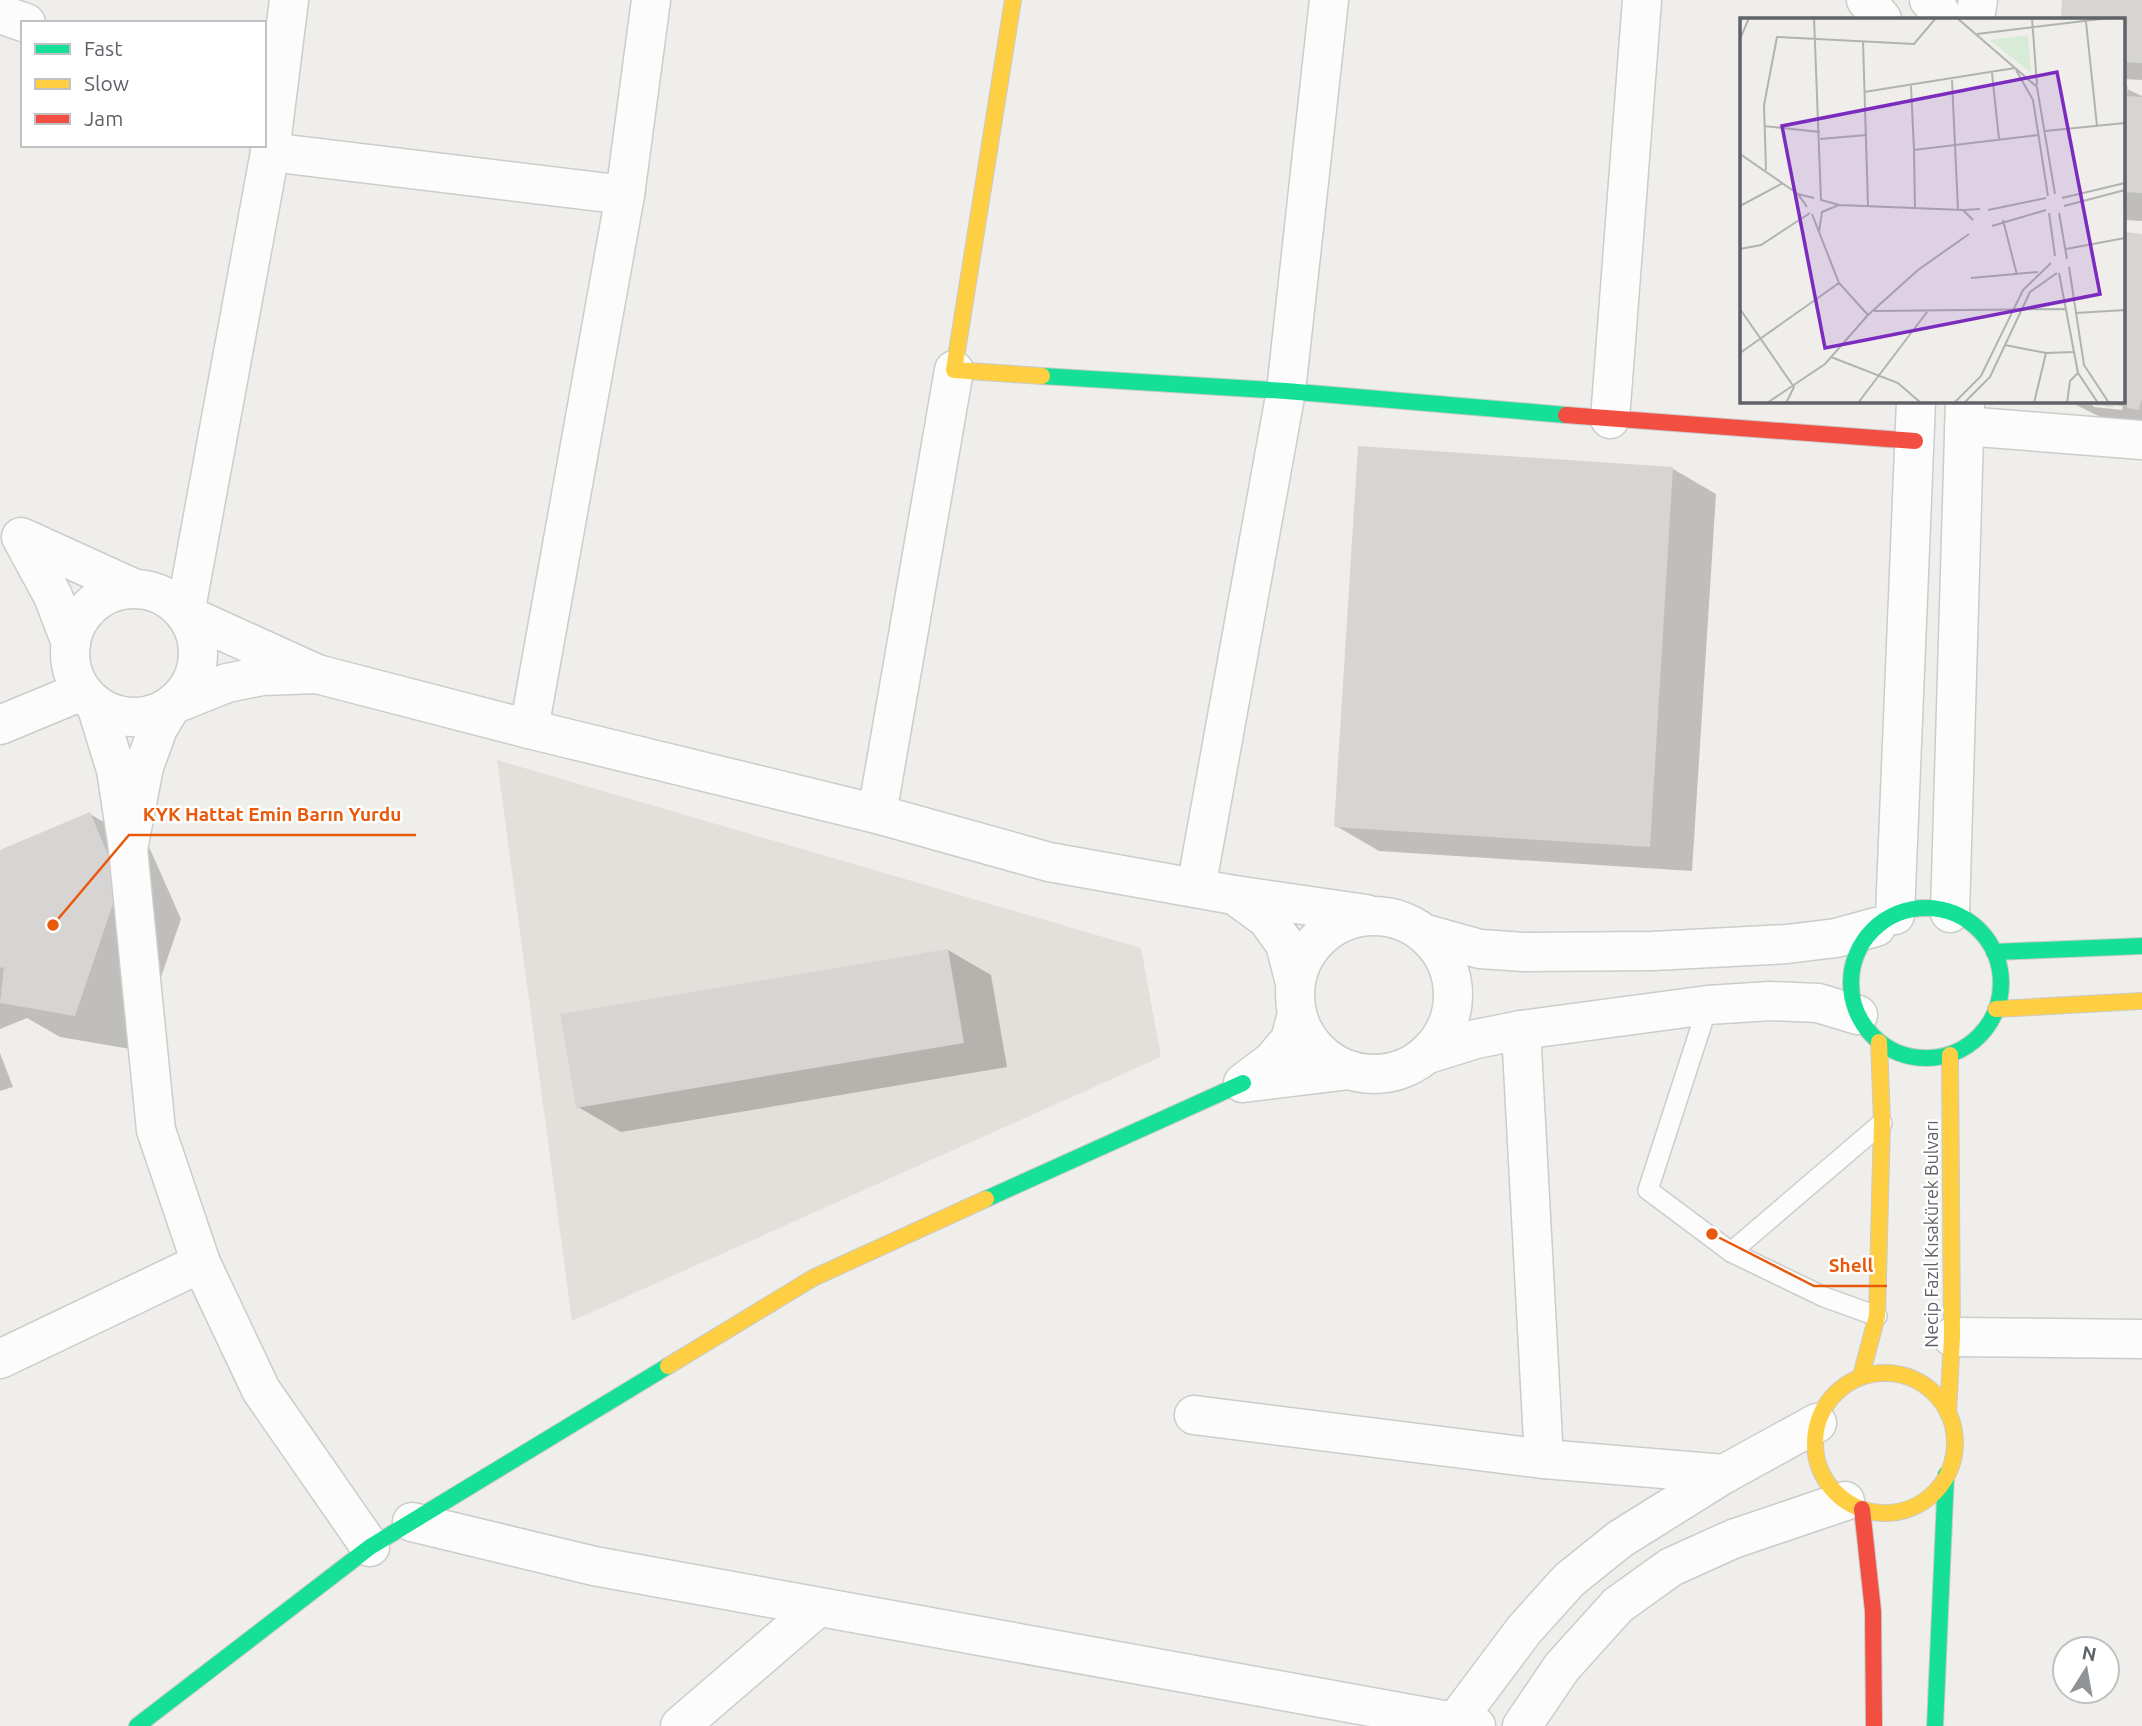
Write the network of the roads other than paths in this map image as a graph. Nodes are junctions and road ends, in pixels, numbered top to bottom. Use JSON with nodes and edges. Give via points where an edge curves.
{"nodes":[{"id":1,"x":289,"y":0,"type":"edge"},
{"id":2,"x":650,"y":0,"type":"edge"},
{"id":3,"x":1013,"y":0,"type":"edge"},
{"id":4,"x":1329,"y":0,"type":"edge"},
{"id":5,"x":1642,"y":0,"type":"edge"},
{"id":6,"x":1866,"y":0,"type":"edge"},
{"id":7,"x":1929,"y":0,"type":"edge"},
{"id":8,"x":1978,"y":0,"type":"edge"},
{"id":9,"x":0,"y":14,"type":"edge"},
{"id":10,"x":1881,"y":18,"type":"edge"},
{"id":11,"x":1943,"y":18,"type":"edge"},
{"id":12,"x":1975,"y":18,"type":"edge"},
{"id":13,"x":21,"y":21,"type":"edge"},
{"id":14,"x":270,"y":100,"type":"edge"},
{"id":15,"x":270,"y":152,"type":"junction"},
{"id":16,"x":625,"y":195,"type":"junction"},
{"id":17,"x":954,"y":370,"type":"junction"},
{"id":18,"x":1286,"y":391,"type":"junction"},
{"id":19,"x":1916,"y":402,"type":"edge"},
{"id":20,"x":1964,"y":413,"type":"edge"},
{"id":21,"x":1610,"y":419,"type":"junction"},
{"id":22,"x":2142,"y":440,"type":"edge"},
{"id":23,"x":1915,"y":441,"type":"junction"},
{"id":24,"x":10,"y":526,"type":"edge"},
{"id":25,"x":133,"y":588,"type":"junction"},
{"id":26,"x":185,"y":614,"type":"junction"},
{"id":27,"x":71,"y":643,"type":"junction"},
{"id":28,"x":317,"y":674,"type":"junction"},
{"id":29,"x":89,"y":698,"type":"junction"},
{"id":30,"x":172,"y":705,"type":"junction"},
{"id":31,"x":0,"y":725,"type":"edge"},
{"id":32,"x":529,"y":729,"type":"junction"},
{"id":33,"x":877,"y":814,"type":"junction"},
{"id":34,"x":128,"y":849,"type":"junction"},
{"id":35,"x":1196,"y":888,"type":"junction"},
{"id":36,"x":1234,"y":895,"type":"junction"},
{"id":37,"x":1950,"y":913,"type":"junction"},
{"id":38,"x":1375,"y":915,"type":"junction"},
{"id":39,"x":1885,"y":921,"type":"junction"},
{"id":40,"x":1426,"y":934,"type":"junction"},
{"id":41,"x":2142,"y":946,"type":"edge"},
{"id":42,"x":1994,"y":953,"type":"junction"},
{"id":43,"x":1296,"y":998,"type":"junction"},
{"id":44,"x":2142,"y":1001,"type":"edge"},
{"id":45,"x":1708,"y":1005,"type":"junction"},
{"id":46,"x":1996,"y":1009,"type":"junction"},
{"id":47,"x":1869,"y":1029,"type":"junction"},
{"id":48,"x":1521,"y":1030,"type":"junction"},
{"id":49,"x":1428,"y":1054,"type":"junction"},
{"id":50,"x":1950,"y":1055,"type":"junction"},
{"id":51,"x":1349,"y":1070,"type":"junction"},
{"id":52,"x":1243,"y":1083,"type":"junction"},
{"id":53,"x":1882,"y":1122,"type":"junction"},
{"id":54,"x":1731,"y":1252,"type":"junction"},
{"id":55,"x":201,"y":1263,"type":"junction"},
{"id":56,"x":1877,"y":1316,"type":"junction"},
{"id":57,"x":1952,"y":1337,"type":"junction"},
{"id":58,"x":2142,"y":1339,"type":"edge"},
{"id":59,"x":0,"y":1359,"type":"edge"},
{"id":60,"x":1861,"y":1376,"type":"junction"},
{"id":61,"x":1948,"y":1413,"type":"junction"},
{"id":62,"x":1194,"y":1415,"type":"dead end"},
{"id":63,"x":1817,"y":1423,"type":"junction"},
{"id":64,"x":1544,"y":1460,"type":"junction"},
{"id":65,"x":1724,"y":1474,"type":"junction"},
{"id":66,"x":1946,"y":1475,"type":"junction"},
{"id":67,"x":1853,"y":1505,"type":"junction"},
{"id":68,"x":412,"y":1522,"type":"junction"},
{"id":69,"x":370,"y":1547,"type":"junction"},
{"id":70,"x":817,"y":1608,"type":"junction"},
{"id":71,"x":1461,"y":1724,"type":"edge"},
{"id":72,"x":138,"y":1726,"type":"edge"},
{"id":73,"x":680,"y":1726,"type":"edge"},
{"id":74,"x":1522,"y":1726,"type":"edge"},
{"id":75,"x":1874,"y":1726,"type":"edge"},
{"id":76,"x":1935,"y":1726,"type":"edge"}],
"edges":[{"from":1,"to":14,"type":"street"},
{"from":2,"to":16,"type":"street"},
{"from":3,"to":17,"type":"street"},
{"from":4,"to":18,"type":"street"},
{"from":5,"to":21,"type":"street"},
{"from":6,"to":10,"type":"street"},
{"from":7,"to":11,"type":"street"},
{"from":8,"to":12,"type":"street"},
{"from":9,"to":13,"type":"street"},
{"from":14,"to":15,"type":"street"},
{"from":15,"to":16,"type":"street"},
{"from":15,"to":26,"type":"street"},
{"from":16,"to":32,"type":"street"},
{"from":17,"to":18,"type":"street"},
{"from":17,"to":33,"type":"street"},
{"from":18,"to":21,"type":"street"},
{"from":18,"to":35,"type":"street"},
{"from":19,"to":23,"type":"street"},
{"from":20,"to":22,"type":"street"},
{"from":20,"to":37,"type":"street"},
{"from":21,"to":23,"type":"street"},
{"from":23,"to":39,"type":"street"},
{"from":24,"to":25,"type":"street"},
{"from":24,"to":27,"type":"street","via":[[53,596]]},
{"from":25,"to":26,"type":"street","via":[[171,600]]},
{"from":25,"to":27,"type":"street","via":[[95,601],[81,616]]},
{"from":26,"to":28,"type":"street"},
{"from":26,"to":30,"type":"street","via":[[195,632],[198,652],[187,690]]},
{"from":27,"to":29,"type":"street","via":[[73,673]]},
{"from":28,"to":30,"type":"street","via":[[227,683]]},
{"from":28,"to":32,"type":"street"},
{"from":29,"to":30,"type":"street","via":[[115,714],[134,717]]},
{"from":29,"to":31,"type":"street"},
{"from":29,"to":34,"type":"street","via":[[116,770]]},
{"from":30,"to":34,"type":"street","via":[[144,767]]},
{"from":32,"to":33,"type":"street"},
{"from":33,"to":35,"type":"street","via":[[1049,862]]},
{"from":34,"to":55,"type":"street","via":[[156,1130]]},
{"from":35,"to":36,"type":"street"},
{"from":36,"to":38,"type":"street"},
{"from":36,"to":43,"type":"street","via":[[1267,919],[1285,944]]},
{"from":37,"to":39,"type":"street","via":[[1923,909]]},
{"from":37,"to":42,"type":"street","via":[[1975,927]]},
{"from":38,"to":40,"type":"street","via":[[1403,920]]},
{"from":38,"to":43,"type":"street","via":[[1353,918],[1314,942],[1302,961]]},
{"from":39,"to":40,"type":"street","via":[[1836,938],[1653,951],[1502,951]]},
{"from":39,"to":47,"type":"street","via":[[1863,943],[1850,982],[1854,1005]]},
{"from":40,"to":49,"type":"street","via":[[1444,955],[1453,980],[1453,1008],[1444,1033]]},
{"from":41,"to":42,"type":"street"},
{"from":42,"to":46,"type":"street","via":[[2002,983]]},
{"from":43,"to":51,"type":"street","via":[[1304,1032],[1316,1049]]},
{"from":43,"to":52,"type":"street","via":[[1290,1040]]},
{"from":44,"to":46,"type":"street"},
{"from":45,"to":47,"type":"street","via":[[1818,1003]]},
{"from":45,"to":48,"type":"street"},
{"from":45,"to":54,"type":"lane","via":[[1648,1190]]},
{"from":46,"to":50,"type":"street","via":[[1981,1035]]},
{"from":47,"to":50,"type":"street","via":[[1901,1054],[1925,1059]]},
{"from":47,"to":53,"type":"street"},
{"from":48,"to":49,"type":"street"},
{"from":48,"to":64,"type":"street"},
{"from":49,"to":51,"type":"street","via":[[1391,1073]]},
{"from":50,"to":57,"type":"street","name":"Necip Fazıl Kısakürek Bulvarı"},
{"from":51,"to":52,"type":"street"},
{"from":52,"to":68,"type":"street","via":[[813,1278]]},
{"from":53,"to":54,"type":"lane"},
{"from":53,"to":56,"type":"street"},
{"from":54,"to":56,"type":"lane","via":[[1824,1297]]},
{"from":55,"to":59,"type":"street"},
{"from":55,"to":69,"type":"street","via":[[261,1390]]},
{"from":56,"to":60,"type":"street"},
{"from":57,"to":58,"type":"street"},
{"from":57,"to":61,"type":"street","name":"Necip Fazıl Kısakürek Bulvarı"},
{"from":60,"to":61,"type":"street","via":[[1906,1376],[1926,1385]]},
{"from":60,"to":63,"type":"street","via":[[1830,1398]]},
{"from":61,"to":66,"type":"street","via":[[1955,1444]]},
{"from":62,"to":64,"type":"street"},
{"from":63,"to":65,"type":"street"},
{"from":63,"to":67,"type":"street","via":[[1815,1454],[1820,1469],[1827,1483]]},
{"from":64,"to":65,"type":"street"},
{"from":65,"to":71,"type":"street","via":[[1620,1539],[1569,1580],[1524,1630]]},
{"from":66,"to":67,"type":"street","via":[[1928,1498],[1913,1507],[1887,1512]]},
{"from":66,"to":76,"type":"street"},
{"from":67,"to":74,"type":"street","via":[[1733,1539],[1671,1567],[1618,1605],[1562,1667]]},
{"from":67,"to":75,"type":"street","via":[[1873,1611]]},
{"from":68,"to":69,"type":"street"},
{"from":68,"to":70,"type":"street","via":[[594,1566]]},
{"from":69,"to":72,"type":"street"},
{"from":70,"to":71,"type":"street"},
{"from":70,"to":73,"type":"street"}]}
